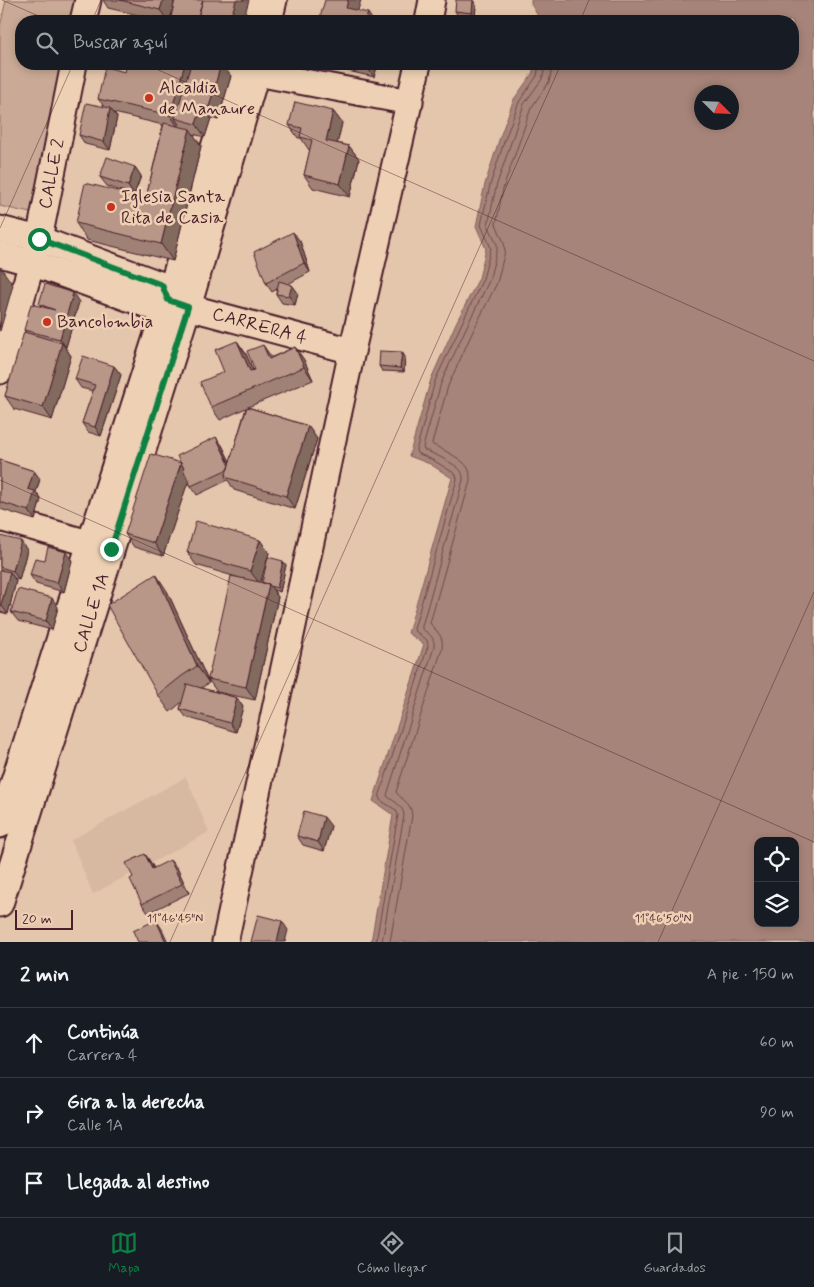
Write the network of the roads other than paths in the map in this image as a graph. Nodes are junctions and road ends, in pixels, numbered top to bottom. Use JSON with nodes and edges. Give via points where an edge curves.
{"nodes":[{"id":1,"x":88,"y":0,"type":"edge"},
{"id":2,"x":257,"y":0,"type":"edge"},
{"id":3,"x":274,"y":0,"type":"edge"},
{"id":4,"x":432,"y":0,"type":"edge"},
{"id":5,"x":84,"y":15,"type":"edge"},
{"id":6,"x":253,"y":15,"type":"edge"},
{"id":7,"x":270,"y":15,"type":"edge"},
{"id":8,"x":429,"y":15,"type":"edge"},
{"id":9,"x":73,"y":70,"type":"edge"},
{"id":10,"x":247,"y":70,"type":"edge"},
{"id":11,"x":258,"y":70,"type":"edge"},
{"id":12,"x":417,"y":70,"type":"edge"},
{"id":13,"x":410,"y":102,"type":"junction"},
{"id":14,"x":0,"y":229,"type":"edge"},
{"id":15,"x":39,"y":239,"type":"junction"},
{"id":16,"x":0,"y":254,"type":"edge"},
{"id":17,"x":32,"y":263,"type":"junction"},
{"id":18,"x":178,"y":303,"type":"junction"},
{"id":19,"x":352,"y":351,"type":"junction"},
{"id":20,"x":0,"y":371,"type":"edge"},
{"id":21,"x":0,"y":518,"type":"edge"},
{"id":22,"x":100,"y":547,"type":"junction"},
{"id":23,"x":0,"y":825,"type":"edge"},
{"id":24,"x":2,"y":892,"type":"edge"},
{"id":25,"x":225,"y":942,"type":"edge"}],
"edges":[{"from":1,"to":5,"type":"street"},
{"from":2,"to":6,"type":"street"},
{"from":3,"to":7,"type":"street"},
{"from":4,"to":8,"type":"street"},
{"from":9,"to":15,"type":"street","name":"CALLE 2"},
{"from":10,"to":18,"type":"street","name":"CALLE 1A"},
{"from":11,"to":13,"type":"street"},
{"from":12,"to":13,"type":"street"},
{"from":13,"to":19,"type":"street"},
{"from":14,"to":15,"type":"street"},
{"from":15,"to":17,"type":"street","name":"CALLE 2"},
{"from":15,"to":18,"type":"street","via":[[162,285]]},
{"from":16,"to":17,"type":"street","name":"CARRERA 4"},
{"from":17,"to":18,"type":"street","name":"CARRERA 4","via":[[153,307]]},
{"from":17,"to":20,"type":"street","name":"CALLE 2"},
{"from":18,"to":19,"type":"street","name":"CARRERA 4"},
{"from":18,"to":22,"type":"street","name":"CALLE 1A"},
{"from":19,"to":25,"type":"street"},
{"from":21,"to":22,"type":"street"},
{"from":22,"to":23,"type":"street","name":"CALLE 1A"},
{"from":22,"to":24,"type":"street","name":"CALLE 1A"}]}
